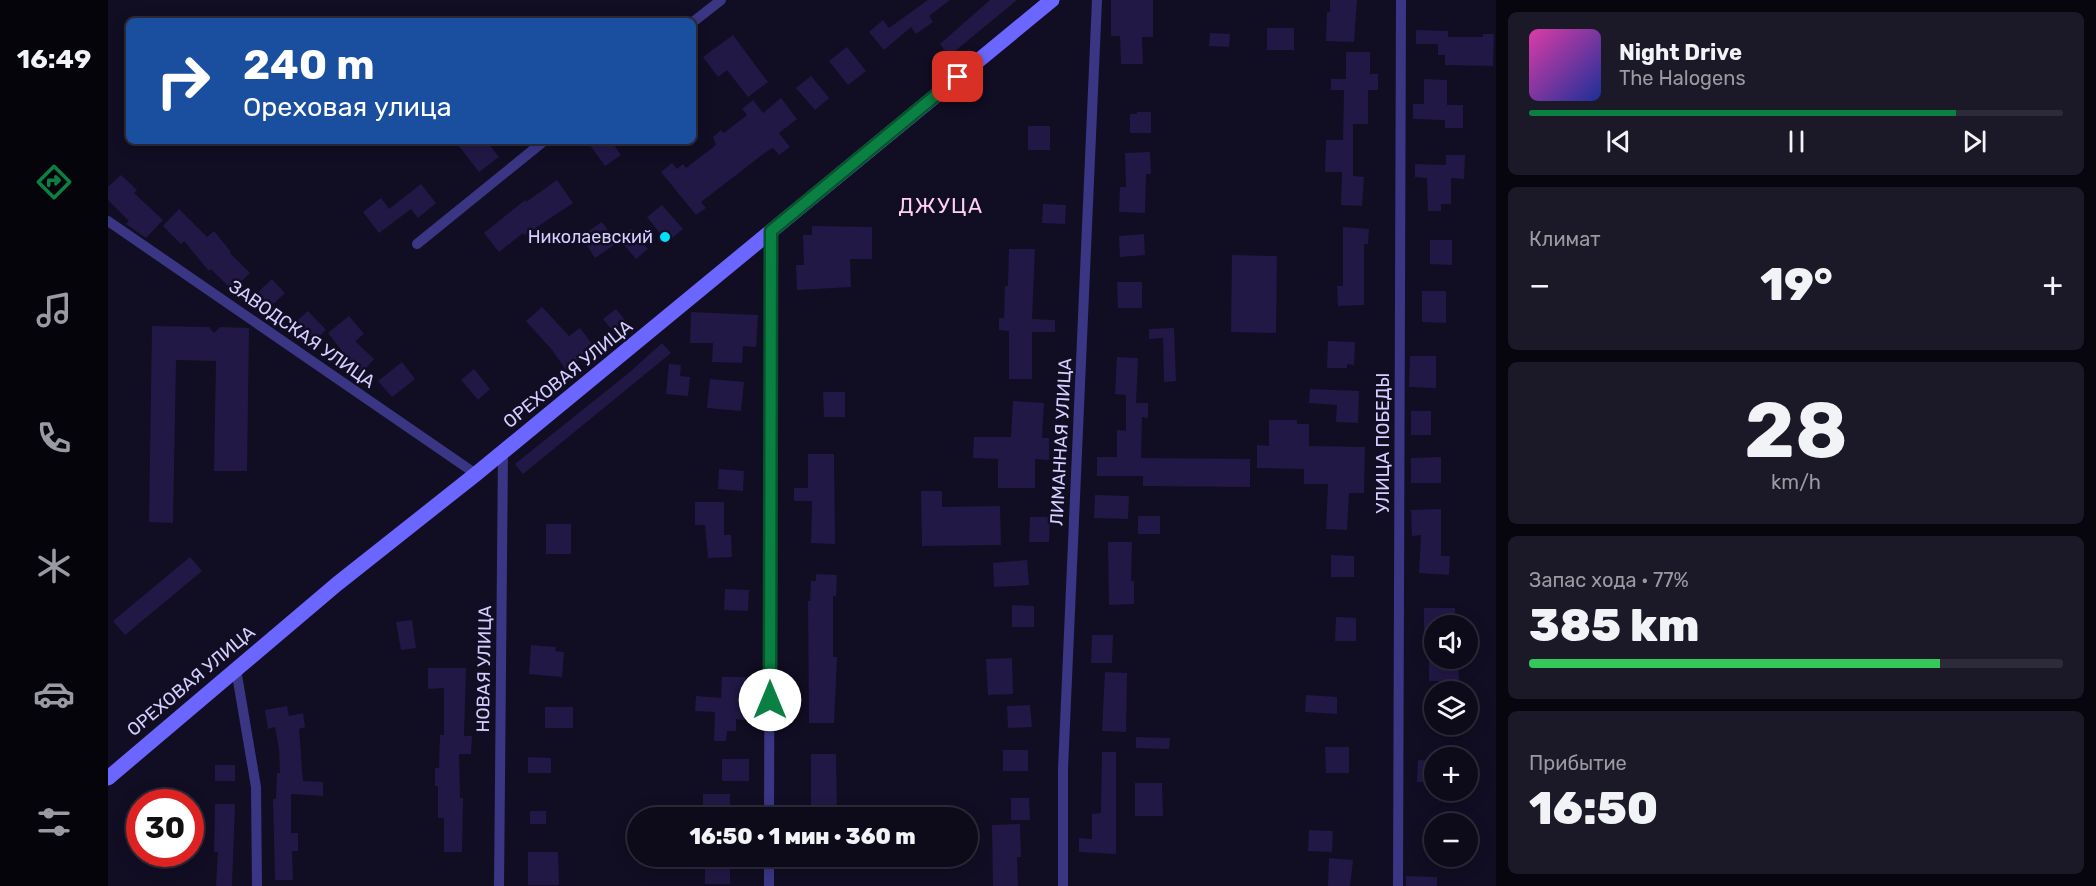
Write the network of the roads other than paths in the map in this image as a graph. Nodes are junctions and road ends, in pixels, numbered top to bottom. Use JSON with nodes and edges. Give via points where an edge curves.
{"nodes":[{"id":1,"x":721,"y":0,"type":"edge"},
{"id":2,"x":1052,"y":0,"type":"edge"},
{"id":3,"x":1097,"y":0,"type":"edge"},
{"id":4,"x":1401,"y":0,"type":"edge"},
{"id":5,"x":696,"y":20,"type":"edge"},
{"id":6,"x":540,"y":144,"type":"edge"},
{"id":7,"x":108,"y":221,"type":"edge"},
{"id":8,"x":771,"y":231,"type":"junction"},
{"id":9,"x":417,"y":244,"type":"dead end"},
{"id":10,"x":503,"y":452,"type":"junction"},
{"id":11,"x":476,"y":474,"type":"junction"},
{"id":12,"x":236,"y":669,"type":"junction"},
{"id":13,"x":108,"y":778,"type":"edge"},
{"id":14,"x":770,"y":807,"type":"edge"},
{"id":15,"x":769,"y":867,"type":"edge"},
{"id":16,"x":257,"y":886,"type":"edge"},
{"id":17,"x":499,"y":886,"type":"edge"},
{"id":18,"x":769,"y":886,"type":"edge"},
{"id":19,"x":1063,"y":886,"type":"edge"},
{"id":20,"x":1398,"y":886,"type":"edge"}],
"edges":[{"from":1,"to":5,"type":"street"},
{"from":2,"to":8,"type":"main road","name":"ОРЕХОВАЯ УЛИЦА"},
{"from":3,"to":19,"type":"street","name":"ЛИМАННАЯ УЛИЦА","via":[[1063,769]]},
{"from":4,"to":20,"type":"street","name":"УЛИЦА ПОБЕДЫ"},
{"from":6,"to":9,"type":"street"},
{"from":7,"to":11,"type":"street","name":"ЗАВОДСКАЯ УЛИЦА"},
{"from":8,"to":10,"type":"main road","name":"ОРЕХОВАЯ УЛИЦА"},
{"from":8,"to":14,"type":"street"},
{"from":10,"to":11,"type":"main road","name":"ОРЕХОВАЯ УЛИЦА"},
{"from":10,"to":17,"type":"street","name":"НОВАЯ УЛИЦА"},
{"from":11,"to":12,"type":"main road","name":"ОРЕХОВАЯ УЛИЦА"},
{"from":12,"to":13,"type":"main road","name":"ОРЕХОВАЯ УЛИЦА"},
{"from":12,"to":16,"type":"street","via":[[256,787]]},
{"from":15,"to":18,"type":"street"}]}
